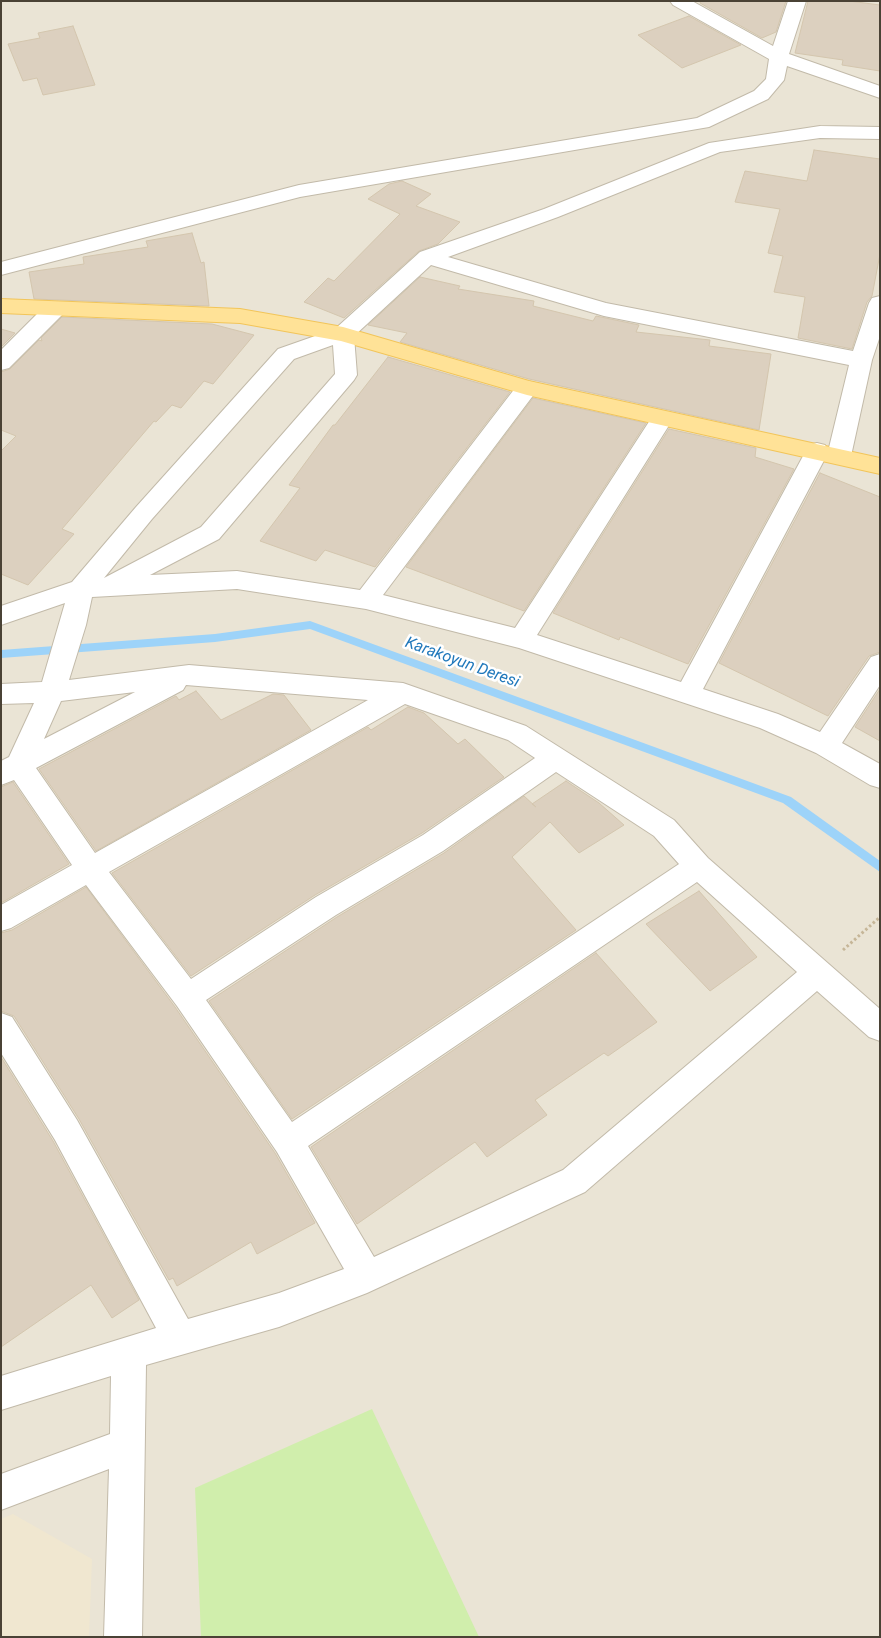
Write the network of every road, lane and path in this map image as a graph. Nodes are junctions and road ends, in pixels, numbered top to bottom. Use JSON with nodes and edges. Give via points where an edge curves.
{"nodes":[{"id":1,"x":797,"y":1,"type":"edge"},
{"id":2,"x":689,"y":4,"type":"edge"},
{"id":3,"x":779,"y":58,"type":"junction"},
{"id":4,"x":880,"y":92,"type":"edge"},
{"id":5,"x":880,"y":133,"type":"edge"},
{"id":6,"x":427,"y":257,"type":"junction"},
{"id":7,"x":1,"y":269,"type":"edge"},
{"id":8,"x":880,"y":304,"type":"edge"},
{"id":9,"x":1,"y":306,"type":"edge"},
{"id":10,"x":55,"y":309,"type":"junction"},
{"id":11,"x":343,"y":334,"type":"junction"},
{"id":12,"x":861,"y":360,"type":"junction"},
{"id":13,"x":1,"y":363,"type":"edge"},
{"id":14,"x":527,"y":388,"type":"junction"},
{"id":15,"x":662,"y":419,"type":"junction"},
{"id":16,"x":828,"y":454,"type":"junction"},
{"id":17,"x":880,"y":466,"type":"edge"},
{"id":18,"x":108,"y":587,"type":"junction"},
{"id":19,"x":80,"y":588,"type":"junction"},
{"id":20,"x":366,"y":600,"type":"junction"},
{"id":21,"x":1,"y":616,"type":"edge"},
{"id":22,"x":521,"y":639,"type":"junction"},
{"id":23,"x":880,"y":664,"type":"edge"},
{"id":24,"x":189,"y":675,"type":"junction"},
{"id":25,"x":52,"y":692,"type":"junction"},
{"id":26,"x":403,"y":693,"type":"junction"},
{"id":27,"x":688,"y":693,"type":"junction"},
{"id":28,"x":1,"y":694,"type":"edge"},
{"id":29,"x":825,"y":746,"type":"junction"},
{"id":30,"x":556,"y":758,"type":"junction"},
{"id":31,"x":10,"y":770,"type":"edge"},
{"id":32,"x":880,"y":777,"type":"edge"},
{"id":33,"x":698,"y":866,"type":"junction"},
{"id":34,"x":91,"y":870,"type":"junction"},
{"id":35,"x":880,"y":917,"type":"edge"},
{"id":36,"x":1,"y":919,"type":"edge"},
{"id":37,"x":818,"y":972,"type":"junction"},
{"id":38,"x":186,"y":997,"type":"junction"},
{"id":39,"x":1,"y":1026,"type":"edge"},
{"id":40,"x":880,"y":1028,"type":"edge"},
{"id":41,"x":288,"y":1142,"type":"junction"},
{"id":42,"x":367,"y":1277,"type":"junction"},
{"id":43,"x":180,"y":1338,"type":"junction"},
{"id":44,"x":130,"y":1354,"type":"junction"},
{"id":45,"x":1,"y":1393,"type":"edge"},
{"id":46,"x":126,"y":1445,"type":"junction"},
{"id":47,"x":1,"y":1492,"type":"edge"},
{"id":48,"x":123,"y":1637,"type":"edge"}],
"edges":[{"from":1,"to":3,"type":"street"},
{"from":2,"to":3,"type":"street"},
{"from":3,"to":4,"type":"street"},
{"from":3,"to":7,"type":"street","via":[[775,80],[761,95],[702,123],[298,191]]},
{"from":5,"to":6,"type":"street","via":[[820,132],[716,147],[551,213]]},
{"from":6,"to":11,"type":"street"},
{"from":6,"to":12,"type":"street","via":[[604,309]]},
{"from":8,"to":12,"type":"street"},
{"from":9,"to":10,"type":"main road"},
{"from":10,"to":11,"type":"main road","via":[[240,316]]},
{"from":10,"to":13,"type":"street"},
{"from":11,"to":14,"type":"main road"},
{"from":11,"to":18,"type":"street","via":[[346,375],[210,533]]},
{"from":11,"to":19,"type":"street","via":[[286,354]]},
{"from":12,"to":16,"type":"street"},
{"from":14,"to":15,"type":"main road"},
{"from":14,"to":20,"type":"street"},
{"from":15,"to":16,"type":"main road"},
{"from":15,"to":22,"type":"street"},
{"from":16,"to":17,"type":"main road"},
{"from":16,"to":27,"type":"street"},
{"from":18,"to":19,"type":"street"},
{"from":18,"to":20,"type":"street","via":[[238,580]]},
{"from":19,"to":21,"type":"street"},
{"from":19,"to":25,"type":"street","via":[[73,625]]},
{"from":20,"to":22,"type":"street"},
{"from":22,"to":27,"type":"street"},
{"from":23,"to":29,"type":"street"},
{"from":24,"to":25,"type":"street"},
{"from":24,"to":26,"type":"street"},
{"from":24,"to":31,"type":"street"},
{"from":25,"to":28,"type":"street"},
{"from":25,"to":31,"type":"street"},
{"from":26,"to":30,"type":"street","via":[[517,732]]},
{"from":26,"to":34,"type":"street"},
{"from":27,"to":29,"type":"street","via":[[769,721]]},
{"from":29,"to":32,"type":"street"},
{"from":30,"to":33,"type":"street","via":[[664,828]]},
{"from":30,"to":38,"type":"street","via":[[433,843],[326,906]]},
{"from":31,"to":34,"type":"street"},
{"from":33,"to":37,"type":"street"},
{"from":33,"to":41,"type":"street"},
{"from":34,"to":36,"type":"street"},
{"from":34,"to":38,"type":"street"},
{"from":35,"to":37,"type":"path"},
{"from":37,"to":40,"type":"street"},
{"from":37,"to":42,"type":"street","via":[[574,1181]]},
{"from":38,"to":41,"type":"street"},
{"from":39,"to":43,"type":"street","via":[[66,1130]]},
{"from":41,"to":42,"type":"street"},
{"from":42,"to":43,"type":"street","via":[[279,1310]]},
{"from":43,"to":44,"type":"street"},
{"from":44,"to":45,"type":"street"},
{"from":44,"to":46,"type":"street"},
{"from":46,"to":47,"type":"street"},
{"from":46,"to":48,"type":"street"}]}
